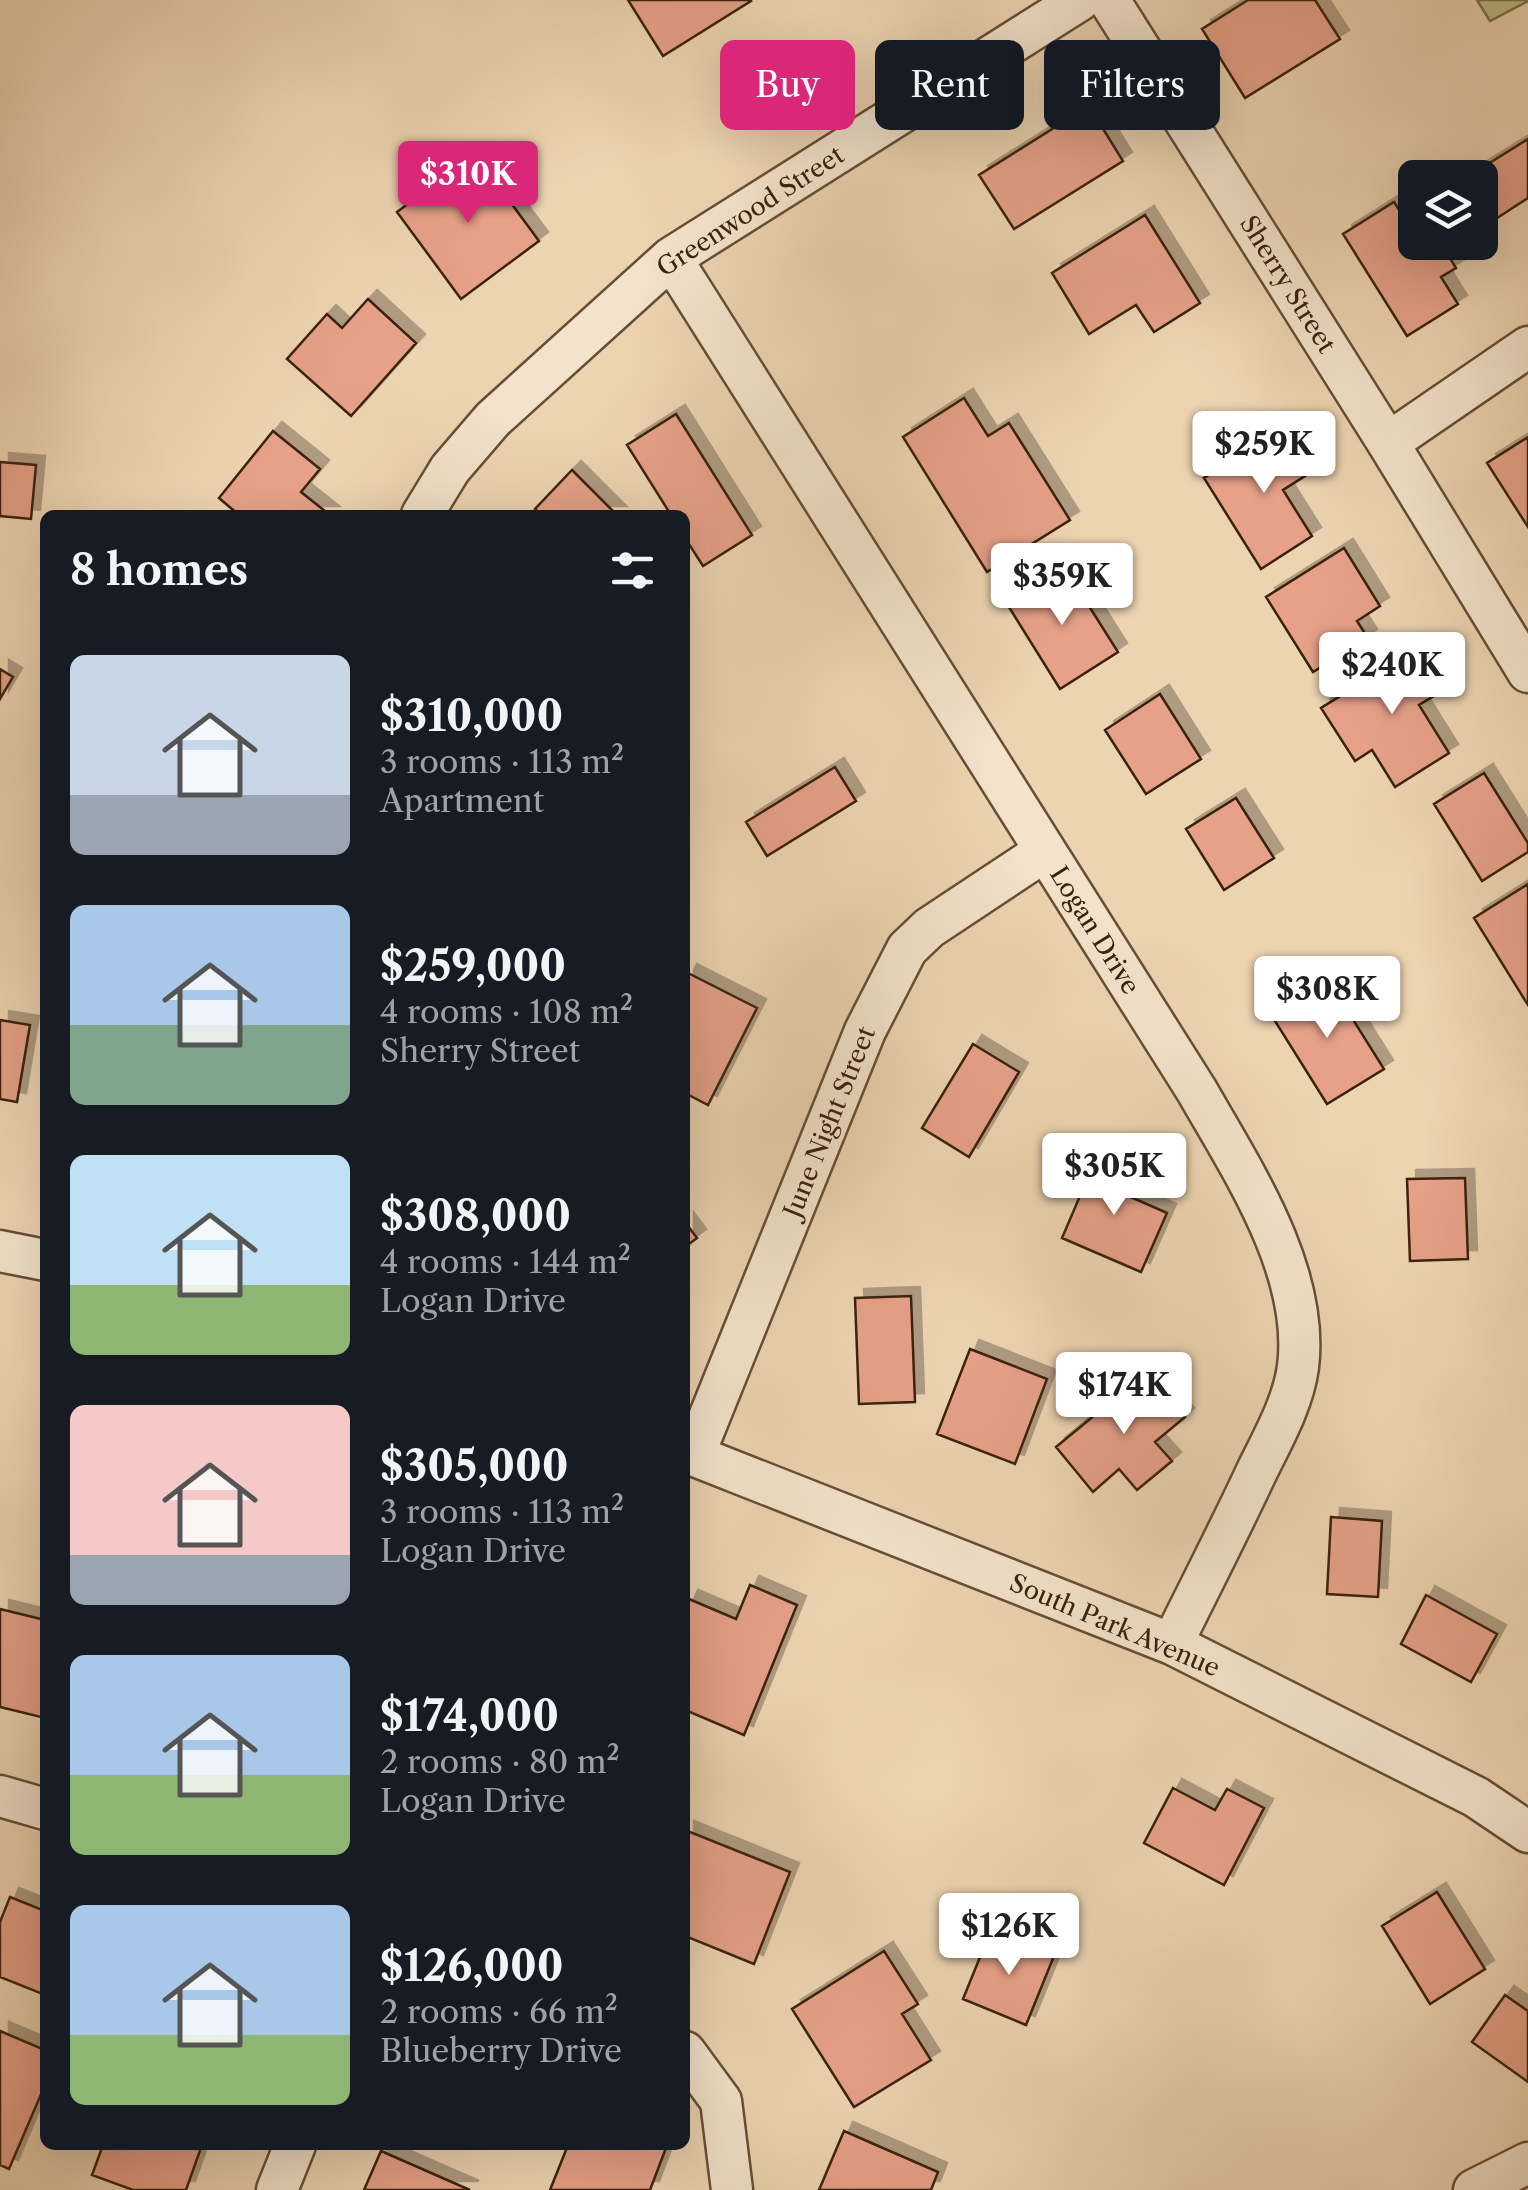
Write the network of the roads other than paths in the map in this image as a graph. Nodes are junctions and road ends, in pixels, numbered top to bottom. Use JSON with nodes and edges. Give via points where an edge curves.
{"nodes":[{"id":1,"x":1080,"y":0,"type":"edge"},
{"id":2,"x":1109,"y":0,"type":"edge"},
{"id":3,"x":671,"y":258,"type":"junction"},
{"id":4,"x":1528,"y":347,"type":"edge"},
{"id":5,"x":1388,"y":442,"type":"junction"},
{"id":6,"x":425,"y":510,"type":"edge"},
{"id":7,"x":1528,"y":672,"type":"edge"},
{"id":8,"x":1045,"y":851,"type":"junction"},
{"id":9,"x":0,"y":1251,"type":"edge"},
{"id":10,"x":40,"y":1259,"type":"edge"},
{"id":11,"x":690,"y":1453,"type":"edge"},
{"id":12,"x":1172,"y":1644,"type":"junction"},
{"id":13,"x":0,"y":1796,"type":"edge"},
{"id":14,"x":40,"y":1808,"type":"edge"},
{"id":15,"x":1528,"y":1832,"type":"edge"},
{"id":16,"x":690,"y":2059,"type":"edge"},
{"id":17,"x":293,"y":2150,"type":"edge"},
{"id":18,"x":1528,"y":2162,"type":"edge"},
{"id":19,"x":276,"y":2190,"type":"edge"},
{"id":20,"x":732,"y":2190,"type":"edge"},
{"id":21,"x":1474,"y":2190,"type":"edge"}],
"edges":[{"from":1,"to":3,"type":"street","name":"Greenwood Street"},
{"from":2,"to":5,"type":"street","name":"Sherry Street"},
{"from":3,"to":6,"type":"street","name":"Greenwood Street","via":[[493,419]]},
{"from":3,"to":8,"type":"street","name":"Logan Drive"},
{"from":4,"to":5,"type":"street"},
{"from":5,"to":7,"type":"street","name":"Sherry Street"},
{"from":8,"to":11,"type":"street","name":"June Night Street","via":[[907,949],[865,1031]]},
{"from":8,"to":12,"type":"street","name":"Logan Drive","via":[[1198,1091],[1263,1208],[1296,1312],[1298,1367],[1283,1417]]},
{"from":9,"to":10,"type":"street"},
{"from":11,"to":12,"type":"street","name":"South Park Avenue"},
{"from":12,"to":15,"type":"street","name":"South Park Avenue","via":[[1476,1797]]},
{"from":13,"to":14,"type":"street"},
{"from":16,"to":20,"type":"street","via":[[721,2102]]},
{"from":17,"to":19,"type":"street"},
{"from":18,"to":21,"type":"street"}]}
